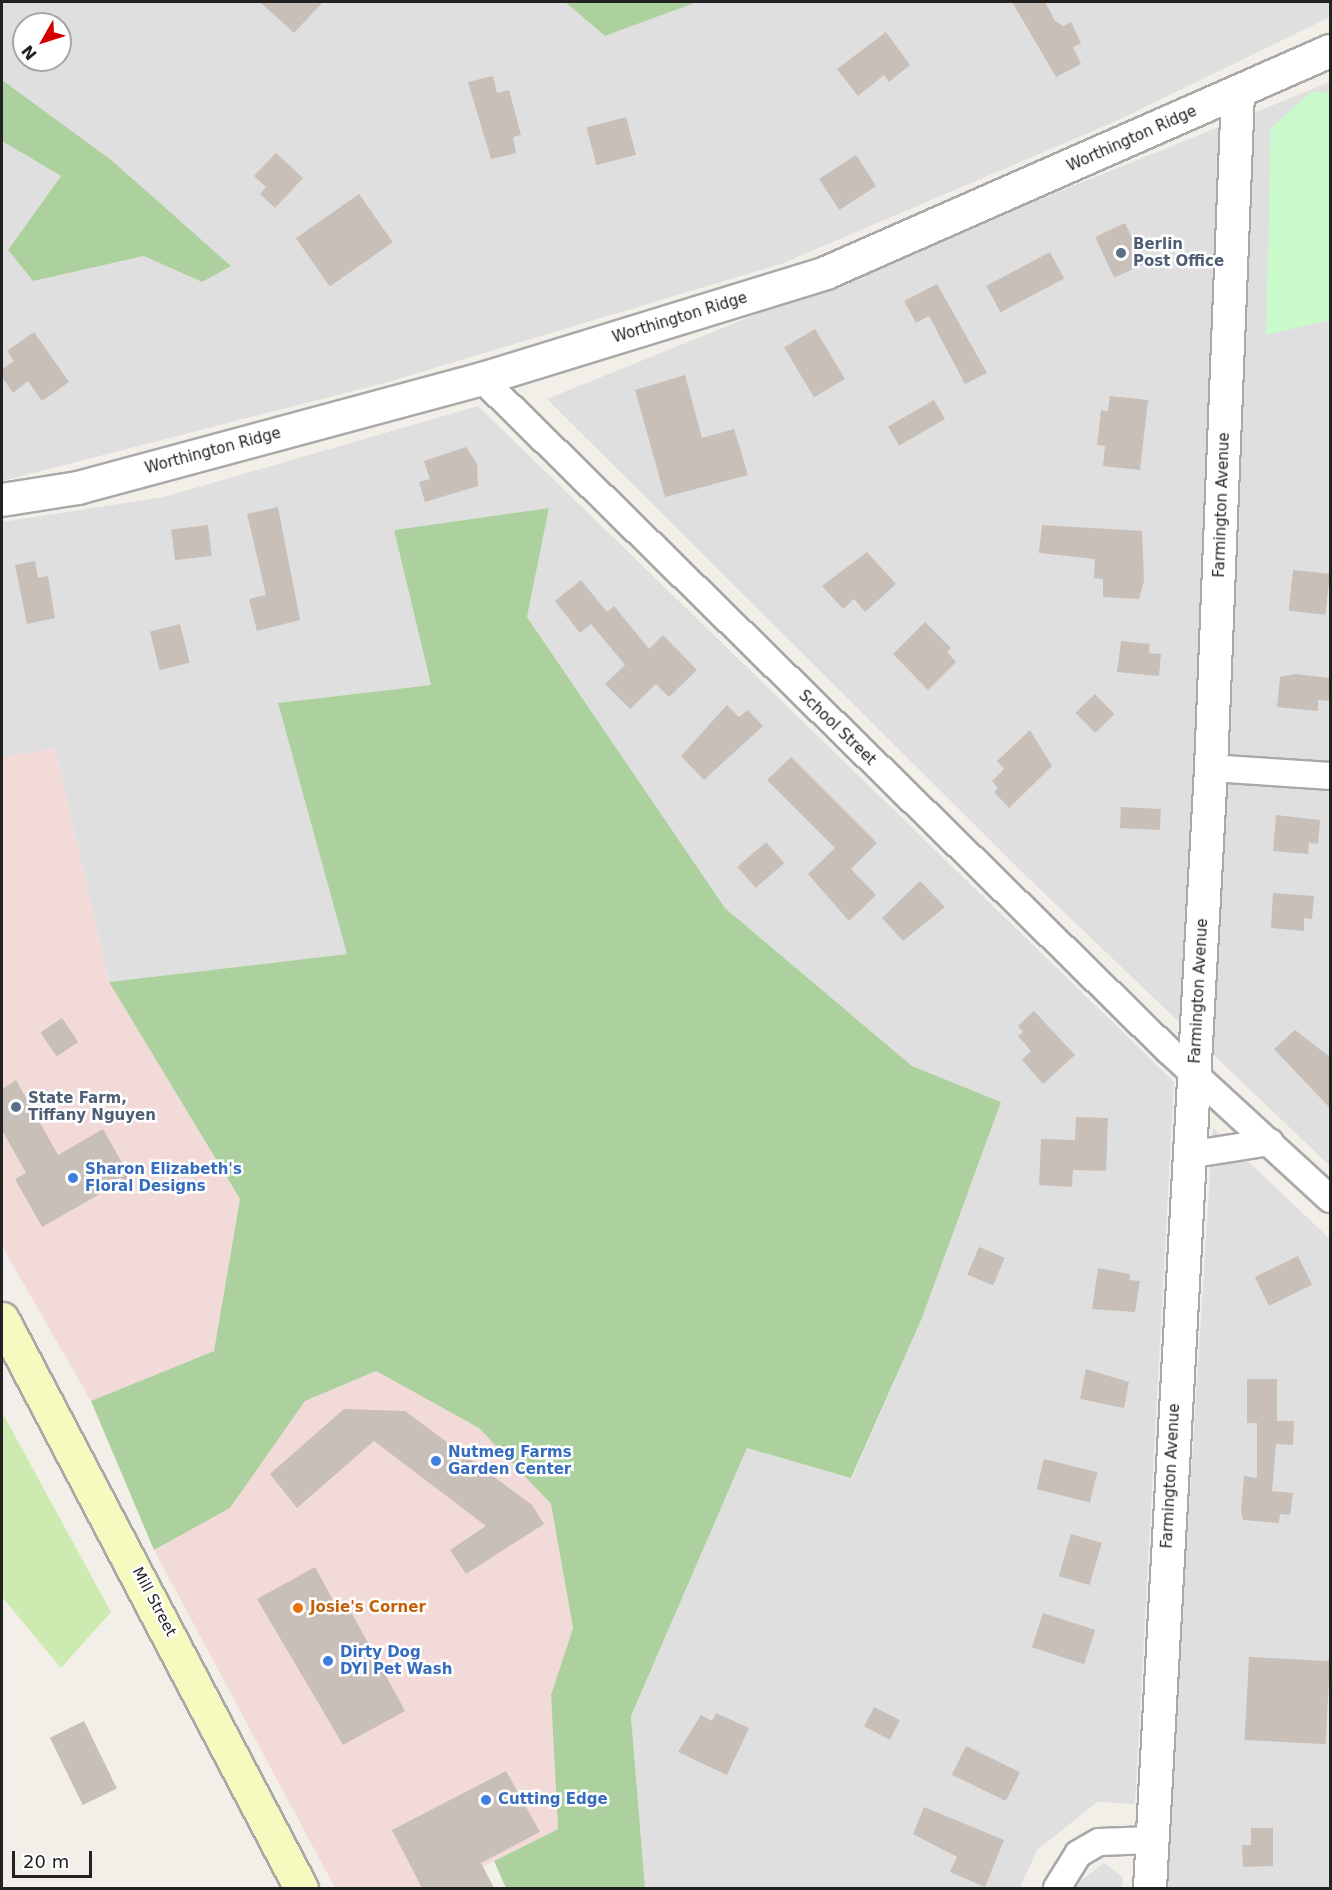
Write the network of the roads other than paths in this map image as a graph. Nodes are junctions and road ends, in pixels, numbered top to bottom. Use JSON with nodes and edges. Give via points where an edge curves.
{"nodes":[{"id":1,"x":1329,"y":54,"type":"edge"},
{"id":2,"x":1238,"y":93,"type":"junction"},
{"id":3,"x":482,"y":379,"type":"junction"},
{"id":4,"x":2,"y":500,"type":"edge"},
{"id":5,"x":1211,"y":768,"type":"junction"},
{"id":6,"x":1330,"y":776,"type":"edge"},
{"id":7,"x":1195,"y":1073,"type":"junction"},
{"id":8,"x":1270,"y":1142,"type":"junction"},
{"id":9,"x":1188,"y":1155,"type":"junction"},
{"id":10,"x":1330,"y":1199,"type":"edge"},
{"id":11,"x":2,"y":1319,"type":"edge"},
{"id":12,"x":1153,"y":1840,"type":"junction"},
{"id":13,"x":301,"y":1888,"type":"edge"},
{"id":14,"x":1057,"y":1888,"type":"edge"},
{"id":15,"x":1150,"y":1888,"type":"edge"}],
"edges":[{"from":1,"to":2,"type":"street","name":"Worthington Ridge"},
{"from":2,"to":3,"type":"street","name":"Worthington Ridge","via":[[826,273]]},
{"from":2,"to":5,"type":"street","name":"Farmington Avenue"},
{"from":3,"to":4,"type":"street","name":"Worthington Ridge","via":[[78,488]]},
{"from":3,"to":7,"type":"street","name":"School Street"},
{"from":5,"to":6,"type":"street"},
{"from":5,"to":7,"type":"street","name":"Farmington Avenue"},
{"from":7,"to":8,"type":"street","name":"School Street"},
{"from":7,"to":9,"type":"street","name":"Farmington Avenue"},
{"from":8,"to":9,"type":"street"},
{"from":8,"to":10,"type":"street","name":"School Street"},
{"from":9,"to":12,"type":"street","name":"Farmington Avenue"},
{"from":11,"to":13,"type":"main road","name":"Mill Street"},
{"from":12,"to":14,"type":"street","via":[[1099,1842],[1078,1854]]},
{"from":12,"to":15,"type":"street","name":"Farmington Avenue"}]}
